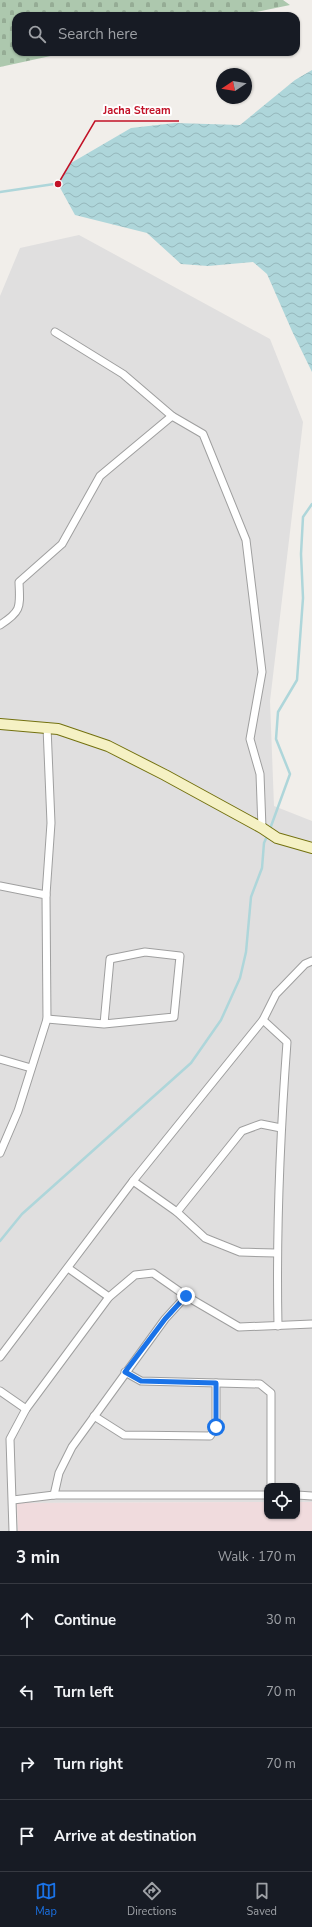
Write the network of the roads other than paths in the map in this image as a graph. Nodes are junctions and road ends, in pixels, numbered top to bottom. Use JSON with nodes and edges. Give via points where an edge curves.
{"nodes":[{"id":1,"x":55,"y":332,"type":"dead end"},
{"id":2,"x":172,"y":416,"type":"junction"},
{"id":3,"x":0,"y":625,"type":"edge"},
{"id":4,"x":0,"y":723,"type":"edge"},
{"id":5,"x":47,"y":727,"type":"junction"},
{"id":6,"x":262,"y":828,"type":"junction"},
{"id":7,"x":312,"y":848,"type":"edge"},
{"id":8,"x":0,"y":886,"type":"edge"},
{"id":9,"x":46,"y":895,"type":"junction"},
{"id":10,"x":312,"y":961,"type":"edge"},
{"id":11,"x":47,"y":1019,"type":"junction"},
{"id":12,"x":264,"y":1020,"type":"junction"},
{"id":13,"x":104,"y":1024,"type":"junction"},
{"id":14,"x":0,"y":1059,"type":"edge"},
{"id":15,"x":31,"y":1068,"type":"junction"},
{"id":16,"x":281,"y":1128,"type":"junction"},
{"id":17,"x":0,"y":1153,"type":"edge"},
{"id":18,"x":133,"y":1181,"type":"junction"},
{"id":19,"x":177,"y":1212,"type":"junction"},
{"id":20,"x":276,"y":1253,"type":"junction"},
{"id":21,"x":68,"y":1268,"type":"junction"},
{"id":22,"x":186,"y":1296,"type":"junction"},
{"id":23,"x":109,"y":1297,"type":"junction"},
{"id":24,"x":312,"y":1324,"type":"edge"},
{"id":25,"x":278,"y":1326,"type":"junction"},
{"id":26,"x":0,"y":1357,"type":"edge"},
{"id":27,"x":125,"y":1372,"type":"junction"},
{"id":28,"x":216,"y":1383,"type":"junction"},
{"id":29,"x":0,"y":1391,"type":"edge"},
{"id":30,"x":26,"y":1409,"type":"junction"},
{"id":31,"x":94,"y":1416,"type":"junction"},
{"id":32,"x":272,"y":1483,"type":"edge"},
{"id":33,"x":54,"y":1495,"type":"junction"},
{"id":34,"x":264,"y":1495,"type":"edge"},
{"id":35,"x":300,"y":1495,"type":"edge"},
{"id":36,"x":312,"y":1496,"type":"edge"},
{"id":37,"x":13,"y":1500,"type":"junction"},
{"id":38,"x":13,"y":1531,"type":"edge"}],
"edges":[{"from":1,"to":2,"type":"street","via":[[123,374]]},
{"from":2,"to":3,"type":"street","via":[[100,476],[62,544],[19,582],[20,606],[11,618]]},
{"from":2,"to":6,"type":"street","via":[[203,434],[246,540],[262,672],[250,739],[260,774]]},
{"from":4,"to":5,"type":"street"},
{"from":5,"to":6,"type":"street","via":[[108,746]]},
{"from":5,"to":9,"type":"street","via":[[51,823]]},
{"from":6,"to":7,"type":"street","via":[[276,838]]},
{"from":8,"to":9,"type":"street"},
{"from":9,"to":11,"type":"street"},
{"from":10,"to":12,"type":"street","via":[[305,964],[276,994]]},
{"from":11,"to":13,"type":"street"},
{"from":11,"to":15,"type":"street"},
{"from":12,"to":16,"type":"street","via":[[287,1042]]},
{"from":12,"to":18,"type":"street"},
{"from":13,"to":13,"type":"street","via":[[174,1017],[180,956],[145,952],[110,960]]},
{"from":14,"to":15,"type":"street"},
{"from":15,"to":17,"type":"street","via":[[18,1111]]},
{"from":16,"to":19,"type":"street","via":[[261,1124],[242,1131]]},
{"from":16,"to":20,"type":"street"},
{"from":18,"to":19,"type":"street"},
{"from":18,"to":21,"type":"street"},
{"from":19,"to":20,"type":"street","via":[[205,1238],[240,1252]]},
{"from":20,"to":25,"type":"street"},
{"from":21,"to":23,"type":"street"},
{"from":21,"to":26,"type":"street"},
{"from":22,"to":23,"type":"street","via":[[153,1273],[135,1275]]},
{"from":22,"to":25,"type":"street","via":[[239,1327]]},
{"from":22,"to":27,"type":"street"},
{"from":23,"to":30,"type":"street"},
{"from":24,"to":25,"type":"street"},
{"from":27,"to":28,"type":"street","via":[[141,1381]]},
{"from":27,"to":31,"type":"street"},
{"from":28,"to":31,"type":"street","via":[[216,1427],[210,1436],[124,1435]]},
{"from":28,"to":32,"type":"street","via":[[260,1384],[271,1393]]},
{"from":29,"to":30,"type":"street"},
{"from":30,"to":37,"type":"street","via":[[10,1440]]},
{"from":31,"to":33,"type":"street","via":[[72,1446],[59,1473]]},
{"from":33,"to":34,"type":"street"},
{"from":33,"to":37,"type":"street"},
{"from":35,"to":36,"type":"street"},
{"from":37,"to":38,"type":"street"}]}
